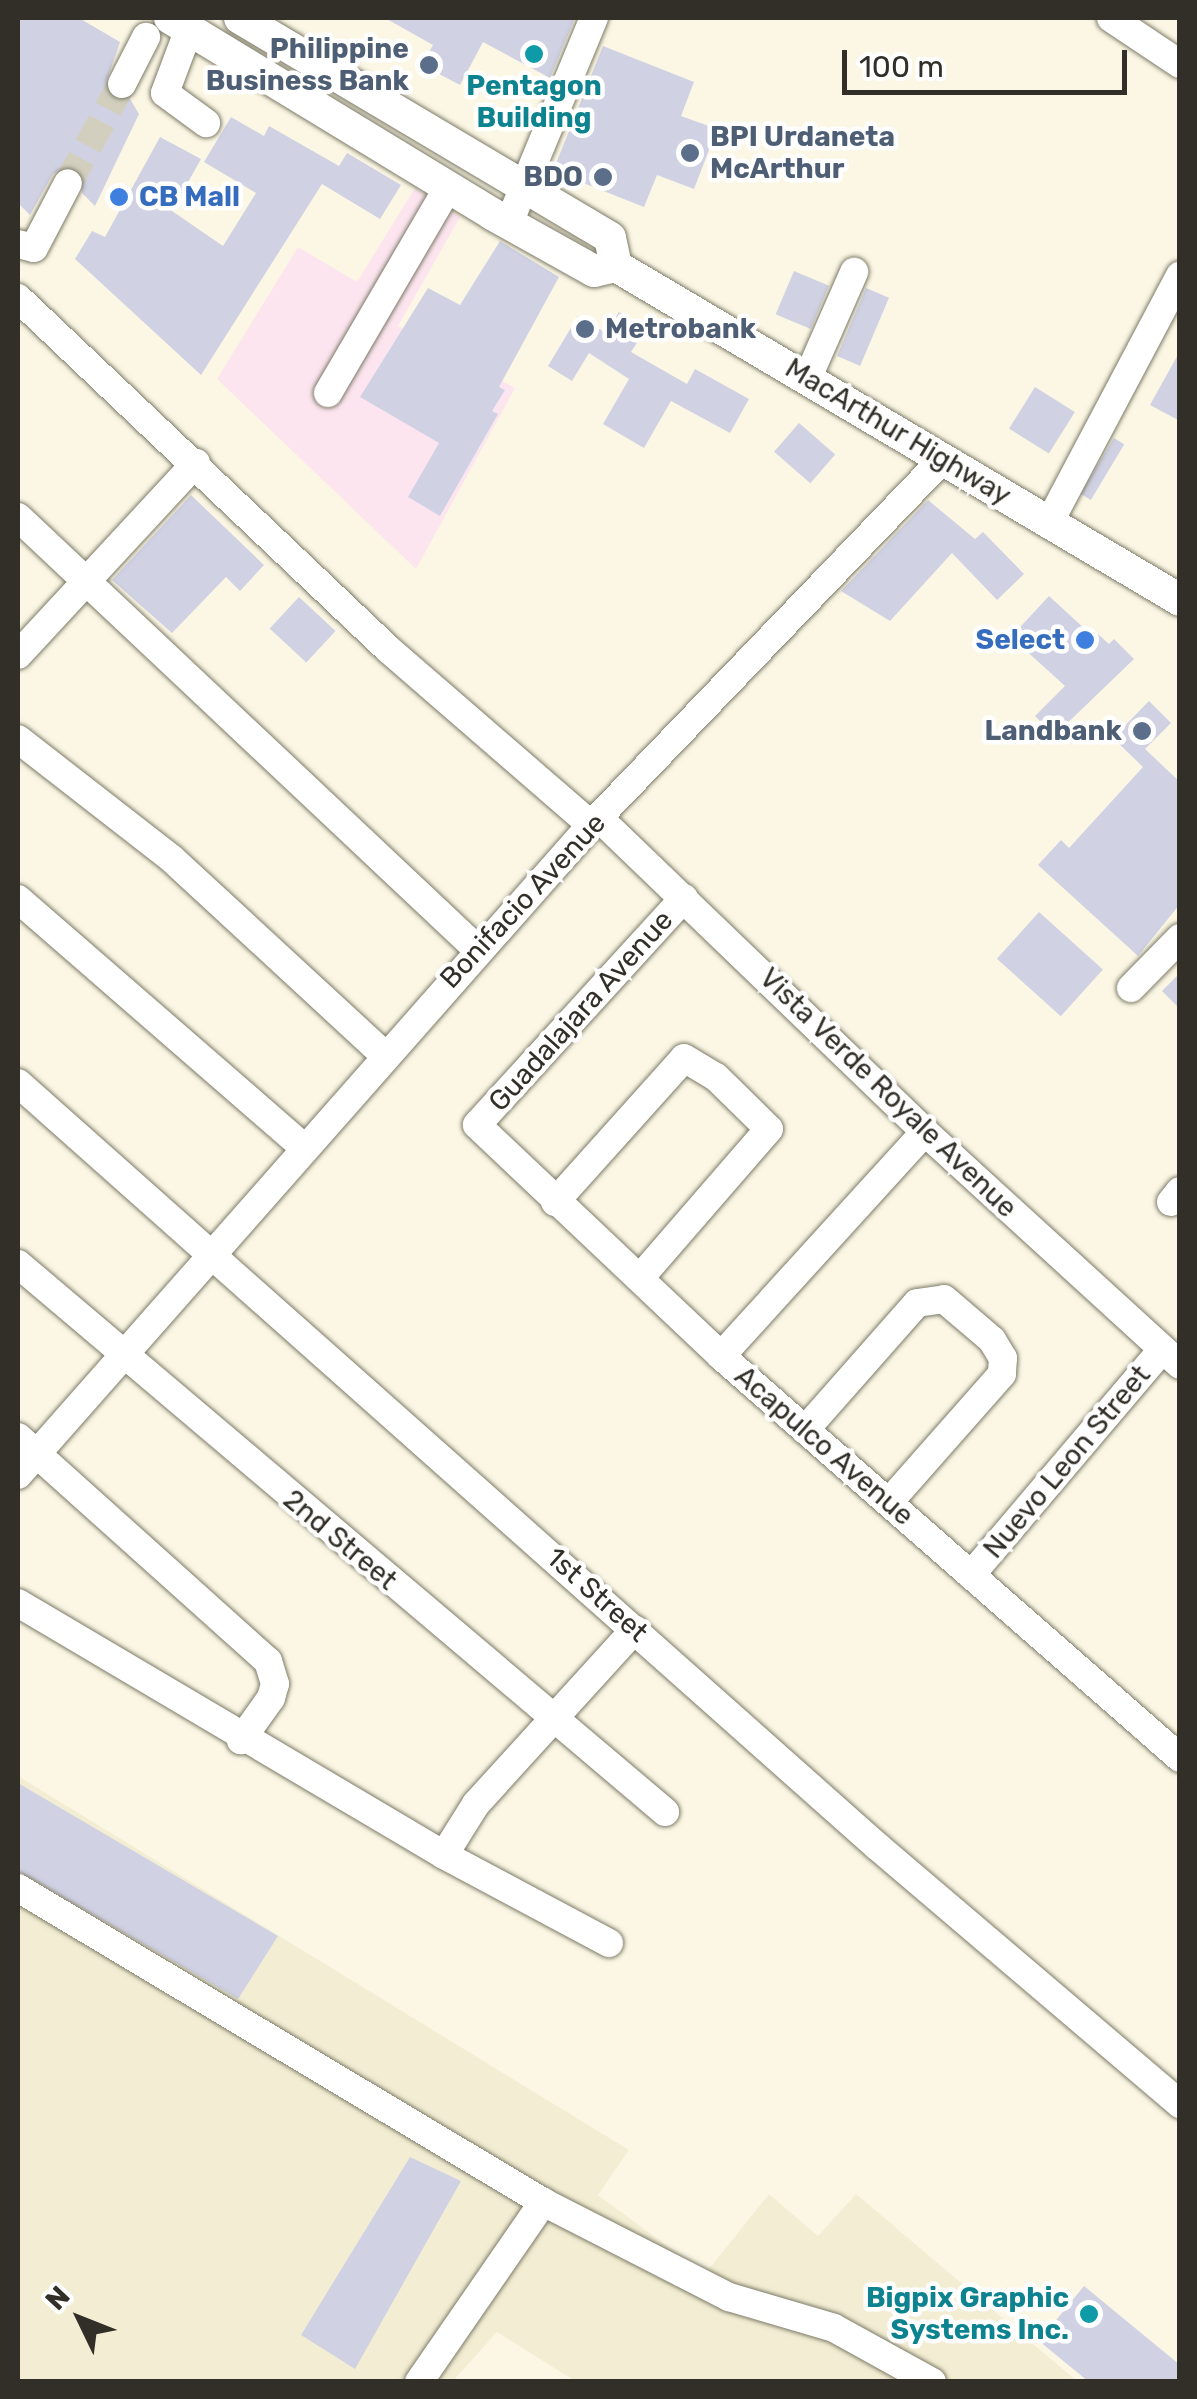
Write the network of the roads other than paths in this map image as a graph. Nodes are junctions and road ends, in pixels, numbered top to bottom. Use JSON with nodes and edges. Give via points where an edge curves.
{"nodes":[{"id":1,"x":240,"y":18,"type":"edge"},
{"id":2,"x":594,"y":18,"type":"edge"},
{"id":3,"x":1111,"y":18,"type":"edge"},
{"id":4,"x":168,"y":28,"type":"edge"},
{"id":5,"x":1180,"y":64,"type":"edge"},
{"id":6,"x":122,"y":84,"type":"tunnel mouth"},
{"id":7,"x":206,"y":124,"type":"dead end"},
{"id":8,"x":68,"y":183,"type":"tunnel mouth"},
{"id":9,"x":448,"y":188,"type":"junction"},
{"id":10,"x":522,"y":190,"type":"junction"},
{"id":11,"x":509,"y":223,"type":"junction"},
{"id":12,"x":18,"y":244,"type":"edge"},
{"id":13,"x":616,"y":266,"type":"junction"},
{"id":14,"x":854,"y":272,"type":"dead end"},
{"id":15,"x":1180,"y":276,"type":"edge"},
{"id":16,"x":18,"y":298,"type":"edge"},
{"id":17,"x":808,"y":377,"type":"junction"},
{"id":18,"x":328,"y":392,"type":"dead end"},
{"id":19,"x":942,"y":460,"type":"junction"},
{"id":20,"x":196,"y":463,"type":"junction"},
{"id":21,"x":18,"y":517,"type":"edge"},
{"id":22,"x":1050,"y":523,"type":"junction"},
{"id":23,"x":87,"y":582,"type":"junction"},
{"id":24,"x":1180,"y":600,"type":"edge"},
{"id":25,"x":18,"y":655,"type":"edge"},
{"id":26,"x":18,"y":739,"type":"edge"},
{"id":27,"x":595,"y":821,"type":"junction"},
{"id":28,"x":684,"y":898,"type":"junction"},
{"id":29,"x":23,"y":914,"type":"edge"},
{"id":30,"x":1180,"y":938,"type":"edge"},
{"id":31,"x":478,"y":950,"type":"junction"},
{"id":32,"x":1131,"y":988,"type":"dead end"},
{"id":33,"x":383,"y":1054,"type":"junction"},
{"id":34,"x":18,"y":1083,"type":"edge"},
{"id":35,"x":478,"y":1125,"type":"joint"},
{"id":36,"x":925,"y":1132,"type":"junction"},
{"id":37,"x":303,"y":1147,"type":"junction"},
{"id":38,"x":555,"y":1202,"type":"junction"},
{"id":39,"x":212,"y":1254,"type":"junction"},
{"id":40,"x":18,"y":1264,"type":"edge"},
{"id":41,"x":640,"y":1278,"type":"junction"},
{"id":42,"x":119,"y":1354,"type":"junction"},
{"id":43,"x":722,"y":1356,"type":"junction"},
{"id":44,"x":1171,"y":1358,"type":"edge"},
{"id":45,"x":805,"y":1430,"type":"junction"},
{"id":46,"x":27,"y":1445,"type":"edge"},
{"id":47,"x":18,"y":1475,"type":"edge"},
{"id":48,"x":888,"y":1502,"type":"junction"},
{"id":49,"x":971,"y":1575,"type":"junction"},
{"id":50,"x":18,"y":1603,"type":"edge"},
{"id":51,"x":634,"y":1629,"type":"junction"},
{"id":52,"x":554,"y":1720,"type":"junction"},
{"id":53,"x":241,"y":1740,"type":"junction"},
{"id":54,"x":1175,"y":1746,"type":"edge"},
{"id":55,"x":666,"y":1812,"type":"dead end"},
{"id":56,"x":444,"y":1855,"type":"junction"},
{"id":57,"x":18,"y":1888,"type":"edge"},
{"id":58,"x":609,"y":1943,"type":"dead end"},
{"id":59,"x":1180,"y":2104,"type":"edge"},
{"id":60,"x":544,"y":2202,"type":"junction"},
{"id":61,"x":419,"y":2382,"type":"edge"},
{"id":62,"x":932,"y":2382,"type":"edge"}],
"edges":[{"from":1,"to":10,"type":"main road","name":"MacArthur Highway"},
{"from":2,"to":10,"type":"street"},
{"from":3,"to":5,"type":"street"},
{"from":4,"to":6,"type":"street"},
{"from":4,"to":7,"type":"street","via":[[165,93]]},
{"from":4,"to":9,"type":"main road","name":"MacArthur Highway"},
{"from":8,"to":12,"type":"street","via":[[34,248]]},
{"from":9,"to":11,"type":"main road","name":"MacArthur Highway"},
{"from":9,"to":18,"type":"street"},
{"from":10,"to":11,"type":"street"},
{"from":10,"to":13,"type":"main road","name":"MacArthur Highway","via":[[610,238]]},
{"from":11,"to":13,"type":"main road","name":"MacArthur Highway","via":[[594,270]]},
{"from":13,"to":17,"type":"main road","name":"MacArthur Highway"},
{"from":14,"to":17,"type":"street"},
{"from":15,"to":22,"type":"street"},
{"from":16,"to":20,"type":"street","name":"Vista Verde Royale Avenue"},
{"from":17,"to":19,"type":"main road","name":"MacArthur Highway"},
{"from":19,"to":22,"type":"main road","name":"MacArthur Highway"},
{"from":19,"to":27,"type":"street","name":"Bonifacio Avenue"},
{"from":20,"to":23,"type":"street"},
{"from":20,"to":27,"type":"street","name":"Vista Verde Royale Avenue","via":[[388,650]]},
{"from":21,"to":23,"type":"street"},
{"from":22,"to":24,"type":"main road","name":"MacArthur Highway"},
{"from":23,"to":25,"type":"street"},
{"from":23,"to":31,"type":"street"},
{"from":26,"to":33,"type":"street","via":[[172,860]]},
{"from":27,"to":28,"type":"street","name":"Vista Verde Royale Avenue"},
{"from":27,"to":31,"type":"street","name":"Bonifacio Avenue"},
{"from":28,"to":35,"type":"street","name":"Guadalajara Avenue"},
{"from":28,"to":36,"type":"street","name":"Vista Verde Royale Avenue"},
{"from":29,"to":37,"type":"street"},
{"from":30,"to":32,"type":"street"},
{"from":31,"to":33,"type":"street","name":"Bonifacio Avenue"},
{"from":33,"to":37,"type":"street","name":"Bonifacio Avenue"},
{"from":34,"to":39,"type":"street","name":"1st Street"},
{"from":35,"to":38,"type":"street","name":"Acapulco Avenue"},
{"from":36,"to":43,"type":"street"},
{"from":36,"to":44,"type":"street","name":"Vista Verde Royale Avenue"},
{"from":37,"to":39,"type":"street","name":"Bonifacio Avenue"},
{"from":38,"to":41,"type":"street","name":"Acapulco Avenue"},
{"from":38,"to":41,"type":"street","via":[[684,1058],[716,1077],[768,1130]]},
{"from":39,"to":42,"type":"street","name":"Bonifacio Avenue"},
{"from":39,"to":51,"type":"street","name":"1st Street"},
{"from":40,"to":42,"type":"street","name":"2nd Street"},
{"from":41,"to":43,"type":"street","name":"Acapulco Avenue"},
{"from":42,"to":46,"type":"street","name":"Bonifacio Avenue"},
{"from":42,"to":52,"type":"street","name":"2nd Street"},
{"from":43,"to":45,"type":"street","name":"Acapulco Avenue"},
{"from":44,"to":49,"type":"street","name":"Nuevo Leon Street"},
{"from":45,"to":48,"type":"street","name":"Acapulco Avenue"},
{"from":45,"to":48,"type":"street","via":[[918,1303],[944,1300],[980,1330],[1004,1358],[1002,1374]]},
{"from":46,"to":47,"type":"street","name":"Bonifacio Avenue"},
{"from":46,"to":53,"type":"street","via":[[268,1661],[275,1684],[271,1698]]},
{"from":48,"to":49,"type":"street","name":"Acapulco Avenue"},
{"from":49,"to":54,"type":"street","name":"Acapulco Avenue"},
{"from":50,"to":53,"type":"street"},
{"from":51,"to":52,"type":"street"},
{"from":51,"to":59,"type":"street","name":"1st Street"},
{"from":52,"to":55,"type":"street","name":"2nd Street"},
{"from":52,"to":56,"type":"street","via":[[476,1804]]},
{"from":53,"to":56,"type":"street"},
{"from":56,"to":58,"type":"street"},
{"from":57,"to":60,"type":"street"},
{"from":60,"to":61,"type":"street"},
{"from":60,"to":62,"type":"street","via":[[729,2296],[834,2328]]}]}
